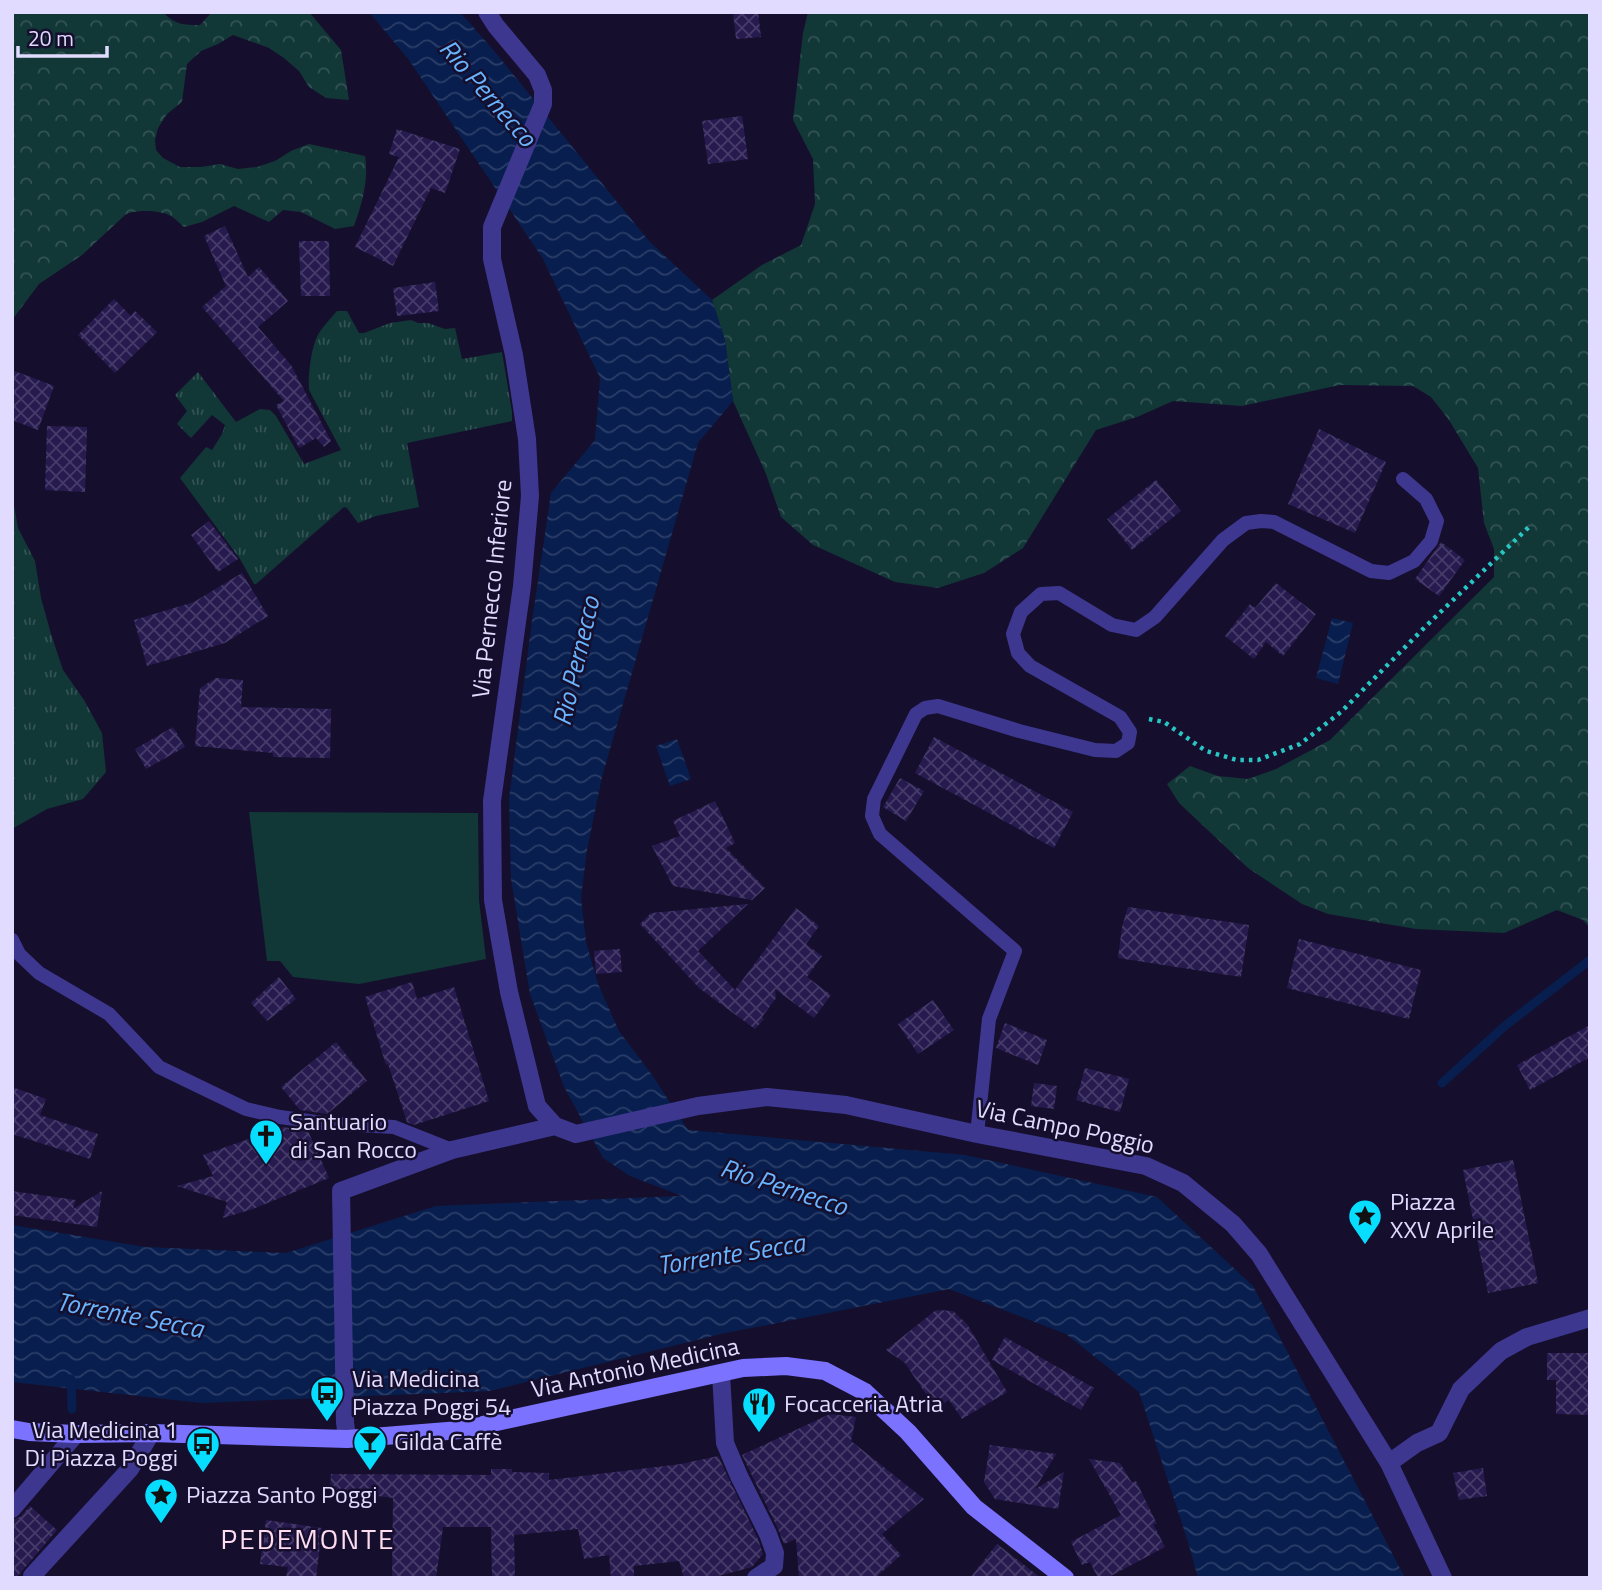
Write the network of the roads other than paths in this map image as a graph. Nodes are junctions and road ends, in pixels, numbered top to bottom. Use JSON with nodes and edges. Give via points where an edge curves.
{"nodes":[{"id":1,"x":487,"y":12,"type":"edge"},
{"id":2,"x":1403,"y":479,"type":"dead end"},
{"id":3,"x":12,"y":940,"type":"edge"},
{"id":4,"x":555,"y":1126,"type":"junction"},
{"id":5,"x":977,"y":1133,"type":"junction"},
{"id":6,"x":452,"y":1150,"type":"junction"},
{"id":7,"x":1590,"y":1318,"type":"edge"},
{"id":8,"x":721,"y":1374,"type":"junction"},
{"id":9,"x":12,"y":1429,"type":"edge"},
{"id":10,"x":346,"y":1430,"type":"junction"},
{"id":11,"x":151,"y":1433,"type":"junction"},
{"id":12,"x":76,"y":1434,"type":"junction"},
{"id":13,"x":1389,"y":1463,"type":"junction"},
{"id":14,"x":12,"y":1509,"type":"edge"},
{"id":15,"x":32,"y":1576,"type":"dead end"},
{"id":16,"x":756,"y":1578,"type":"edge"},
{"id":17,"x":1065,"y":1578,"type":"edge"},
{"id":18,"x":1443,"y":1578,"type":"edge"}],
"edges":[{"from":1,"to":4,"type":"street","name":"Via Pernecco Inferiore","via":[[537,75],[543,90],[543,104],[492,227],[492,259],[527,439],[530,496],[492,801],[493,900],[509,992],[537,1106]]},
{"from":2,"to":5,"type":"lane","via":[[1426,499],[1437,521],[1431,541],[1414,561],[1389,573],[1371,571],[1274,522],[1261,521],[1246,523],[1223,540],[1155,617],[1136,629],[1112,625],[1059,593],[1041,594],[1021,612],[1013,634],[1018,653],[1030,666],[1120,717],[1130,732],[1128,743],[1116,751],[1019,732],[938,706],[916,714],[874,799],[872,816],[880,834],[1016,951],[989,1019]]},
{"from":3,"to":6,"type":"lane","via":[[39,973],[109,1014],[159,1067],[246,1109],[312,1121],[394,1127]]},
{"from":4,"to":5,"type":"street","name":"Via Campo Poggio","via":[[576,1134],[698,1106],[767,1097],[846,1105]]},
{"from":4,"to":6,"type":"street"},
{"from":5,"to":13,"type":"street","name":"Via Campo Poggio","via":[[1146,1166],[1183,1183],[1233,1224],[1259,1254]]},
{"from":6,"to":10,"type":"street","via":[[341,1191]]},
{"from":7,"to":13,"type":"street","via":[[1527,1337],[1501,1351],[1461,1390],[1439,1433]]},
{"from":8,"to":10,"type":"main road","name":"Via Antonio Medicina","via":[[460,1430]]},
{"from":8,"to":16,"type":"street","via":[[725,1443],[775,1553],[774,1566]]},
{"from":8,"to":17,"type":"main road","name":"Via Antonio Medicina","via":[[786,1366],[825,1371],[865,1392],[908,1432],[974,1507]]},
{"from":9,"to":12,"type":"main road","name":"Via Antonio Medicina"},
{"from":10,"to":11,"type":"main road","name":"Via Antonio Medicina"},
{"from":11,"to":12,"type":"main road","name":"Via Antonio Medicina"},
{"from":11,"to":15,"type":"street","via":[[130,1469]]},
{"from":12,"to":14,"type":"street"},
{"from":13,"to":18,"type":"street","name":"Via Campo Poggio"}]}
